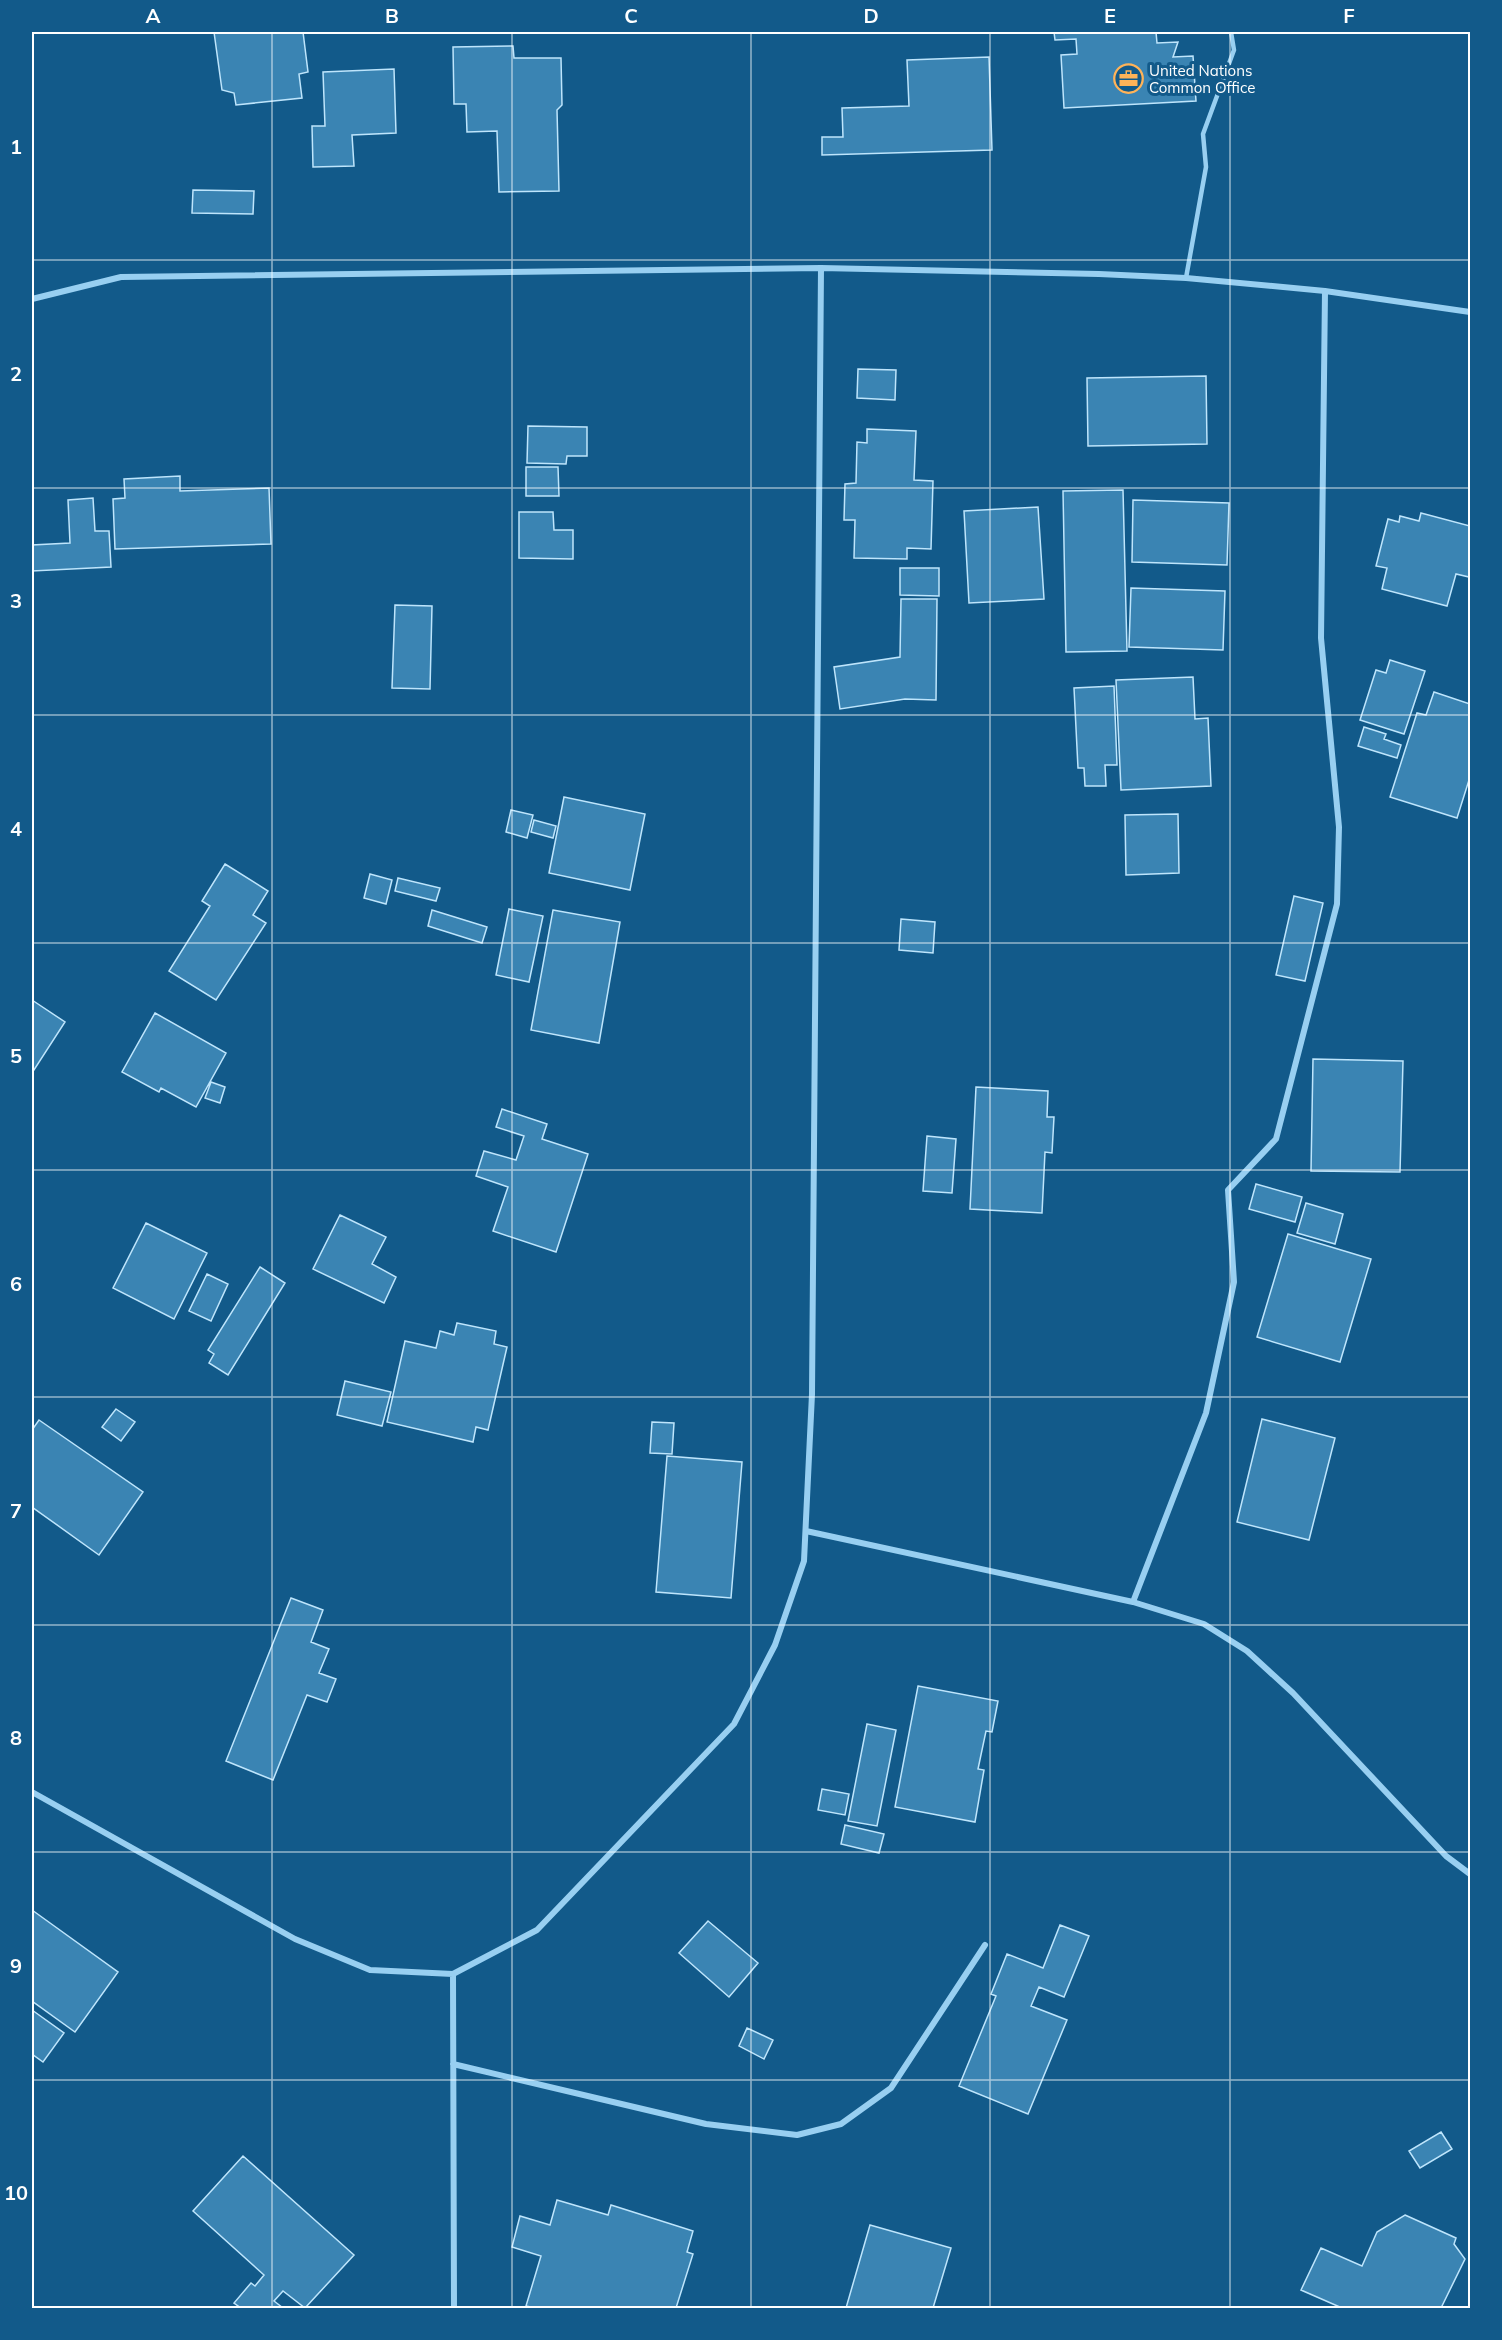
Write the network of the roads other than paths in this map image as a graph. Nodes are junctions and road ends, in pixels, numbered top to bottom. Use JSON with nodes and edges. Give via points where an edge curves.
{"nodes":[{"id":1,"x":1231,"y":32,"type":"edge"},
{"id":2,"x":821,"y":268,"type":"junction"},
{"id":3,"x":1186,"y":278,"type":"junction"},
{"id":4,"x":1325,"y":291,"type":"junction"},
{"id":5,"x":32,"y":299,"type":"edge"},
{"id":6,"x":1470,"y":312,"type":"edge"},
{"id":7,"x":806,"y":1530,"type":"junction"},
{"id":8,"x":1133,"y":1602,"type":"junction"},
{"id":9,"x":32,"y":1792,"type":"edge"},
{"id":10,"x":1470,"y":1874,"type":"edge"},
{"id":11,"x":985,"y":1945,"type":"dead end"},
{"id":12,"x":453,"y":1974,"type":"junction"},
{"id":13,"x":453,"y":2064,"type":"junction"},
{"id":14,"x":454,"y":2308,"type":"edge"}],
"edges":[{"from":1,"to":3,"type":"lane","via":[[1234,50],[1203,134],[1206,167]]},
{"from":2,"to":3,"type":"street"},
{"from":2,"to":5,"type":"street","via":[[121,277]]},
{"from":2,"to":7,"type":"street","via":[[812,1382]]},
{"from":3,"to":4,"type":"street"},
{"from":4,"to":6,"type":"street"},
{"from":4,"to":8,"type":"street","via":[[1321,638],[1339,827],[1337,904],[1276,1139],[1228,1190],[1234,1282],[1206,1413]]},
{"from":7,"to":8,"type":"street"},
{"from":7,"to":12,"type":"street","via":[[804,1561],[775,1645],[734,1724],[537,1930]]},
{"from":8,"to":10,"type":"street","via":[[1204,1624],[1247,1651],[1293,1694],[1446,1856]]},
{"from":9,"to":12,"type":"street","via":[[295,1939],[370,1970]]},
{"from":11,"to":13,"type":"street","via":[[891,2088],[841,2124],[797,2135],[706,2124]]},
{"from":12,"to":13,"type":"street"},
{"from":13,"to":14,"type":"street"}]}
